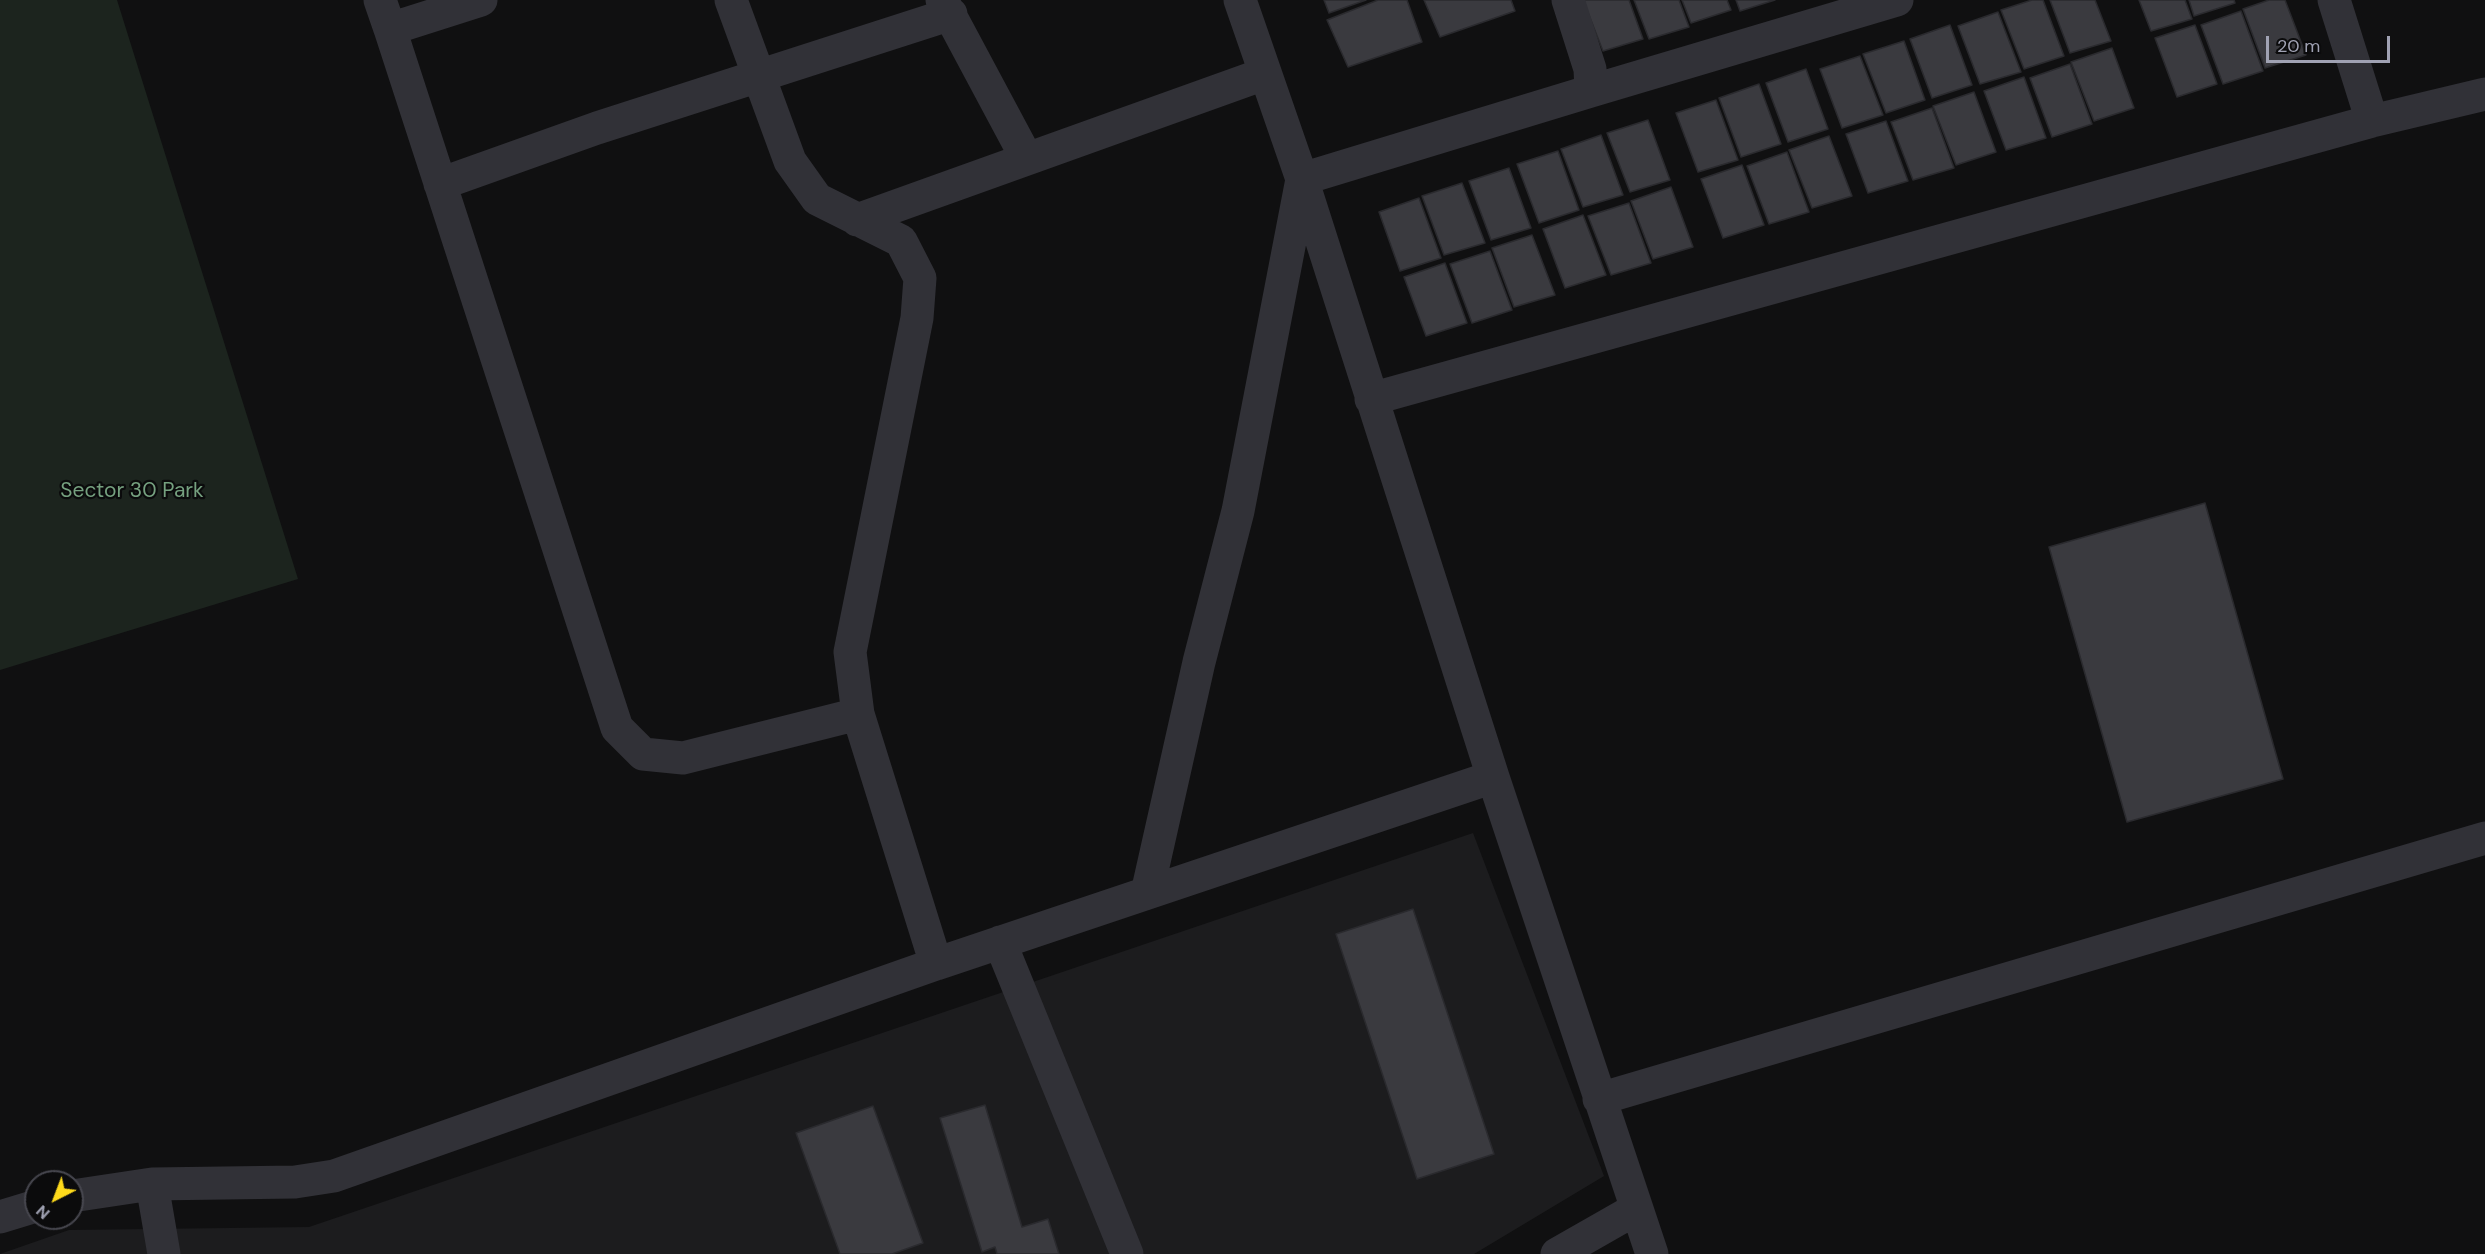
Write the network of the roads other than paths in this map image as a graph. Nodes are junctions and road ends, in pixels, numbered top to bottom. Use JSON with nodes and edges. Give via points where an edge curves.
{"nodes":[{"id":1,"x":481,"y":0,"type":"edge"},
{"id":2,"x":731,"y":0,"type":"edge"},
{"id":3,"x":1240,"y":0,"type":"edge"},
{"id":4,"x":1568,"y":0,"type":"edge"},
{"id":5,"x":1897,"y":0,"type":"edge"},
{"id":6,"x":2334,"y":0,"type":"edge"},
{"id":7,"x":947,"y":7,"type":"edge"},
{"id":8,"x":385,"y":15,"type":"edge"},
{"id":9,"x":1264,"y":74,"type":"junction"},
{"id":10,"x":759,"y":75,"type":"junction"},
{"id":11,"x":1591,"y":92,"type":"junction"},
{"id":12,"x":2485,"y":94,"type":"edge"},
{"id":13,"x":2372,"y":121,"type":"junction"},
{"id":14,"x":1027,"y":159,"type":"junction"},
{"id":15,"x":1302,"y":179,"type":"junction"},
{"id":16,"x":440,"y":184,"type":"junction"},
{"id":17,"x":856,"y":220,"type":"junction"},
{"id":18,"x":1371,"y":399,"type":"junction"},
{"id":19,"x":858,"y":714,"type":"junction"},
{"id":20,"x":1493,"y":777,"type":"junction"},
{"id":21,"x":2485,"y":838,"type":"edge"},
{"id":22,"x":1147,"y":893,"type":"junction"},
{"id":23,"x":1000,"y":942,"type":"junction"},
{"id":24,"x":936,"y":964,"type":"junction"},
{"id":25,"x":1599,"y":1099,"type":"junction"},
{"id":26,"x":152,"y":1184,"type":"junction"},
{"id":27,"x":84,"y":1194,"type":"edge"},
{"id":28,"x":1636,"y":1209,"type":"junction"},
{"id":29,"x":24,"y":1210,"type":"edge"},
{"id":30,"x":0,"y":1217,"type":"edge"},
{"id":31,"x":164,"y":1254,"type":"edge"},
{"id":32,"x":1127,"y":1254,"type":"edge"},
{"id":33,"x":1557,"y":1254,"type":"edge"},
{"id":34,"x":1652,"y":1254,"type":"edge"}],
"edges":[{"from":1,"to":8,"type":"street"},
{"from":2,"to":10,"type":"street"},
{"from":3,"to":9,"type":"street"},
{"from":4,"to":11,"type":"street","via":[[1590,69]]},
{"from":5,"to":11,"type":"street"},
{"from":6,"to":13,"type":"street"},
{"from":7,"to":10,"type":"street"},
{"from":7,"to":14,"type":"street"},
{"from":8,"to":16,"type":"street"},
{"from":9,"to":14,"type":"street"},
{"from":9,"to":15,"type":"street"},
{"from":10,"to":16,"type":"street"},
{"from":10,"to":17,"type":"street","via":[[790,161],[817,199]]},
{"from":11,"to":15,"type":"street"},
{"from":12,"to":13,"type":"street"},
{"from":13,"to":18,"type":"street"},
{"from":14,"to":17,"type":"street"},
{"from":15,"to":18,"type":"street"},
{"from":15,"to":22,"type":"street","via":[[1238,512],[1199,662]]},
{"from":16,"to":19,"type":"street","via":[[617,728],[643,754],[683,758]]},
{"from":17,"to":19,"type":"street","via":[[901,241],[920,278],[917,318],[850,652]]},
{"from":18,"to":20,"type":"street"},
{"from":19,"to":24,"type":"street"},
{"from":20,"to":22,"type":"street"},
{"from":20,"to":25,"type":"street"},
{"from":21,"to":25,"type":"street"},
{"from":22,"to":23,"type":"street"},
{"from":23,"to":24,"type":"street"},
{"from":23,"to":32,"type":"street"},
{"from":24,"to":26,"type":"street","via":[[334,1176],[295,1182]]},
{"from":25,"to":28,"type":"street"},
{"from":26,"to":27,"type":"street"},
{"from":26,"to":31,"type":"street"},
{"from":28,"to":33,"type":"street"},
{"from":28,"to":34,"type":"street"},
{"from":29,"to":30,"type":"street"}]}
